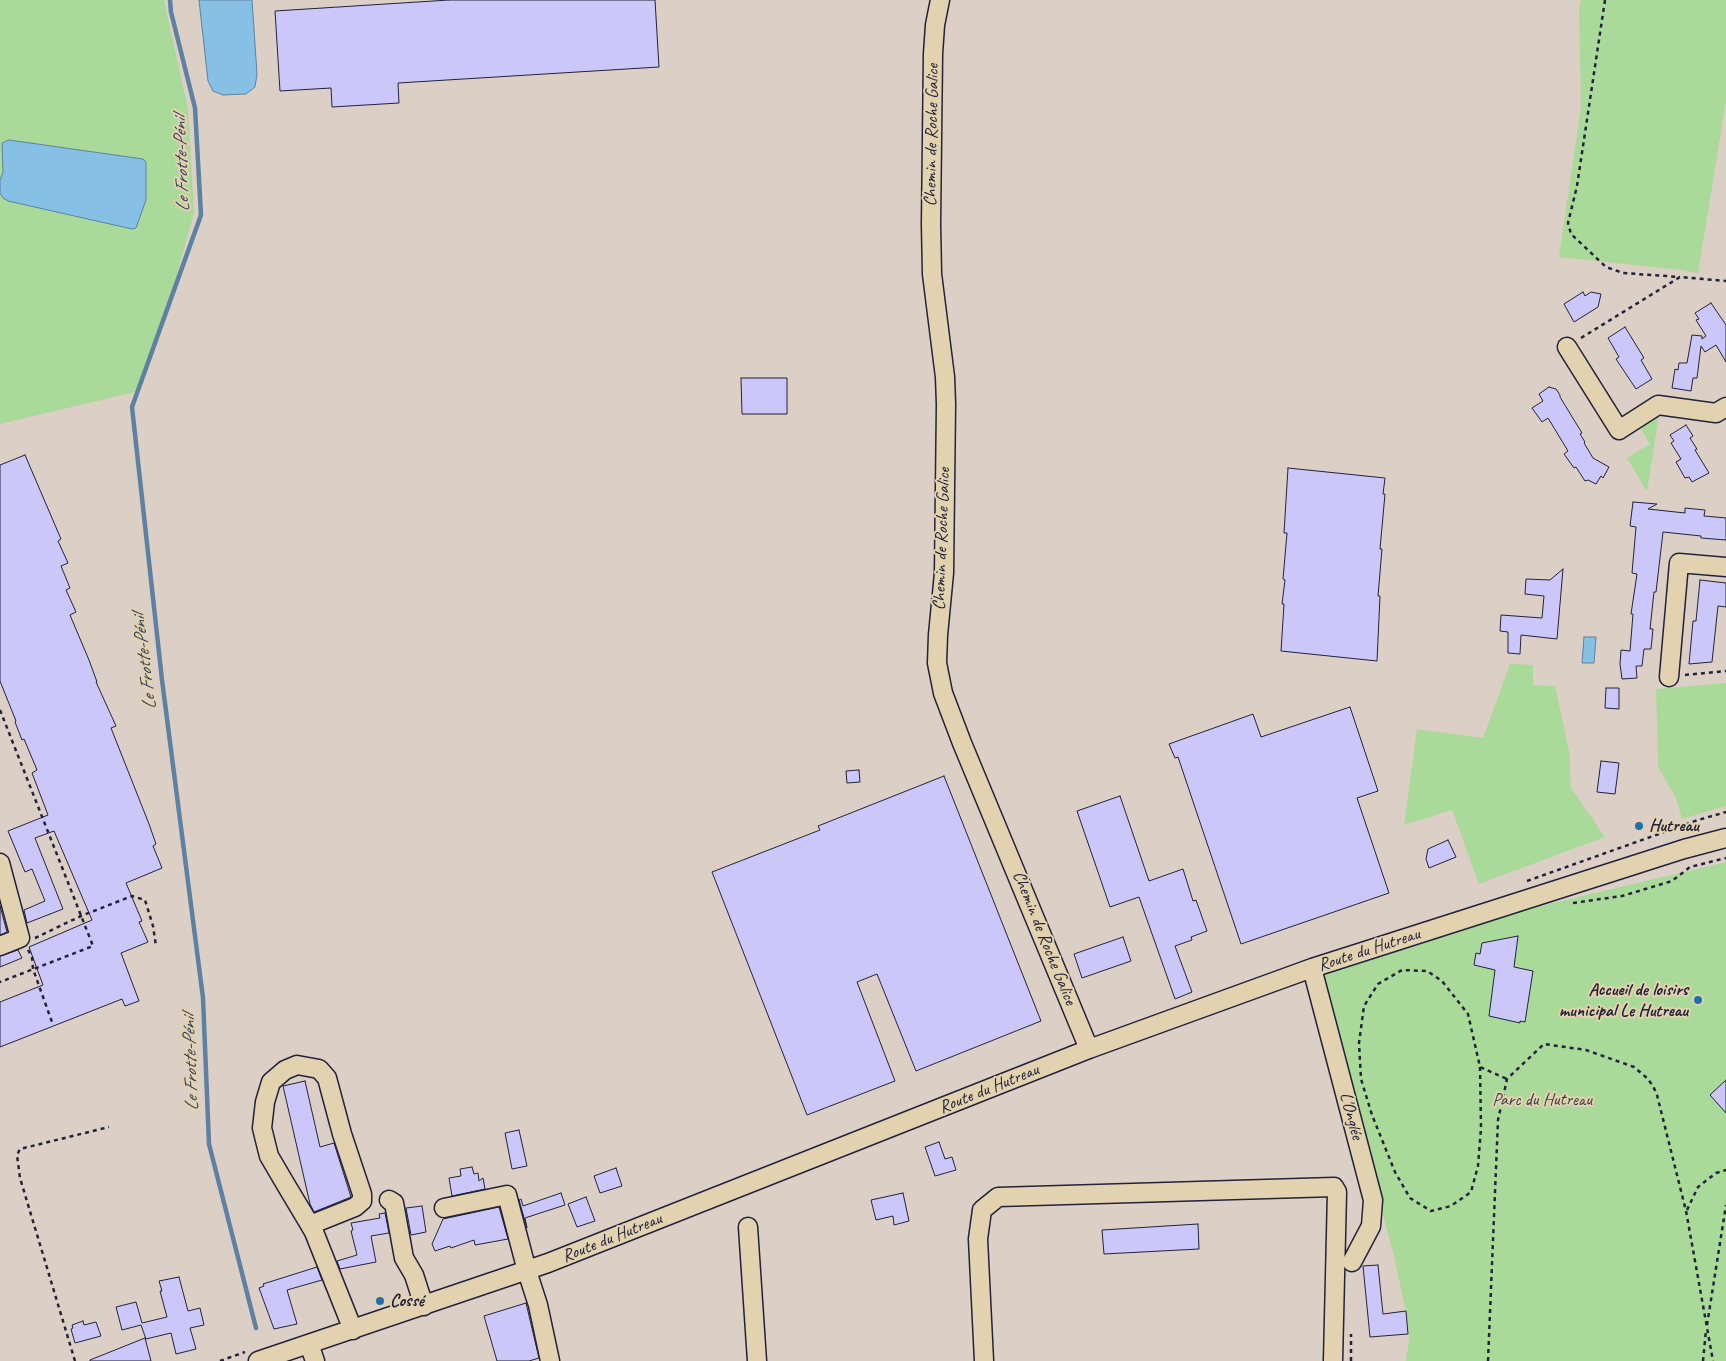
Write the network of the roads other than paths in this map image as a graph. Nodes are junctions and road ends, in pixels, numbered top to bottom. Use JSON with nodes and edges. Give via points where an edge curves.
{"nodes":[{"id":1,"x":940,"y":0,"type":"edge"},
{"id":2,"x":1567,"y":347,"type":"road end"},
{"id":3,"x":1726,"y":407,"type":"edge"},
{"id":4,"x":1726,"y":567,"type":"edge"},
{"id":5,"x":1669,"y":677,"type":"road end"},
{"id":6,"x":1726,"y":838,"type":"edge"},
{"id":7,"x":0,"y":863,"type":"edge"},
{"id":8,"x":0,"y":946,"type":"edge"},
{"id":9,"x":1312,"y":968,"type":"junction"},
{"id":10,"x":1089,"y":1049,"type":"junction"},
{"id":11,"x":389,"y":1200,"type":"dead end"},
{"id":12,"x":444,"y":1208,"type":"dead end"},
{"id":13,"x":310,"y":1225,"type":"junction"},
{"id":14,"x":748,"y":1227,"type":"dead end"},
{"id":15,"x":1352,"y":1262,"type":"dead end"},
{"id":16,"x":526,"y":1271,"type":"junction"},
{"id":17,"x":424,"y":1306,"type":"junction"},
{"id":18,"x":353,"y":1330,"type":"junction"},
{"id":19,"x":309,"y":1344,"type":"junction"},
{"id":20,"x":258,"y":1361,"type":"edge"},
{"id":21,"x":315,"y":1361,"type":"edge"},
{"id":22,"x":550,"y":1361,"type":"edge"},
{"id":23,"x":757,"y":1361,"type":"edge"},
{"id":24,"x":984,"y":1361,"type":"edge"},
{"id":25,"x":1333,"y":1361,"type":"edge"}],
"edges":[{"from":1,"to":10,"type":"street","name":"Chemin de Roche Galice","via":[[933,54],[930,224],[946,404],[944,573],[937,663],[946,702]]},
{"from":2,"to":3,"type":"street","via":[[1619,430],[1658,405],[1716,413]]},
{"from":4,"to":5,"type":"street","via":[[1679,563]]},
{"from":6,"to":9,"type":"street","name":"Route du Hutreau"},
{"from":7,"to":8,"type":"street","via":[[20,938]]},
{"from":9,"to":10,"type":"street","name":"Route du Hutreau"},
{"from":9,"to":15,"type":"street","name":"L'Onglée","via":[[1372,1200],[1371,1226]]},
{"from":10,"to":16,"type":"street","name":"Route du Hutreau"},
{"from":11,"to":17,"type":"street","via":[[394,1203],[404,1258],[414,1275]]},
{"from":12,"to":16,"type":"street","via":[[508,1194]]},
{"from":13,"to":13,"type":"street","via":[[269,1156],[262,1128],[271,1082],[297,1065],[319,1069],[328,1078],[362,1194],[362,1200],[355,1207]]},
{"from":13,"to":18,"type":"street"},
{"from":14,"to":23,"type":"street"},
{"from":16,"to":17,"type":"street","name":"Route du Hutreau"},
{"from":16,"to":22,"type":"street","via":[[538,1305]]},
{"from":17,"to":18,"type":"street","name":"Route du Hutreau"},
{"from":18,"to":19,"type":"street","name":"Route du Hutreau"},
{"from":19,"to":20,"type":"street","name":"Route du Hutreau"},
{"from":19,"to":21,"type":"street"},
{"from":24,"to":25,"type":"street","via":[[978,1239],[982,1210],[998,1197],[1334,1187],[1337,1192]]}]}
